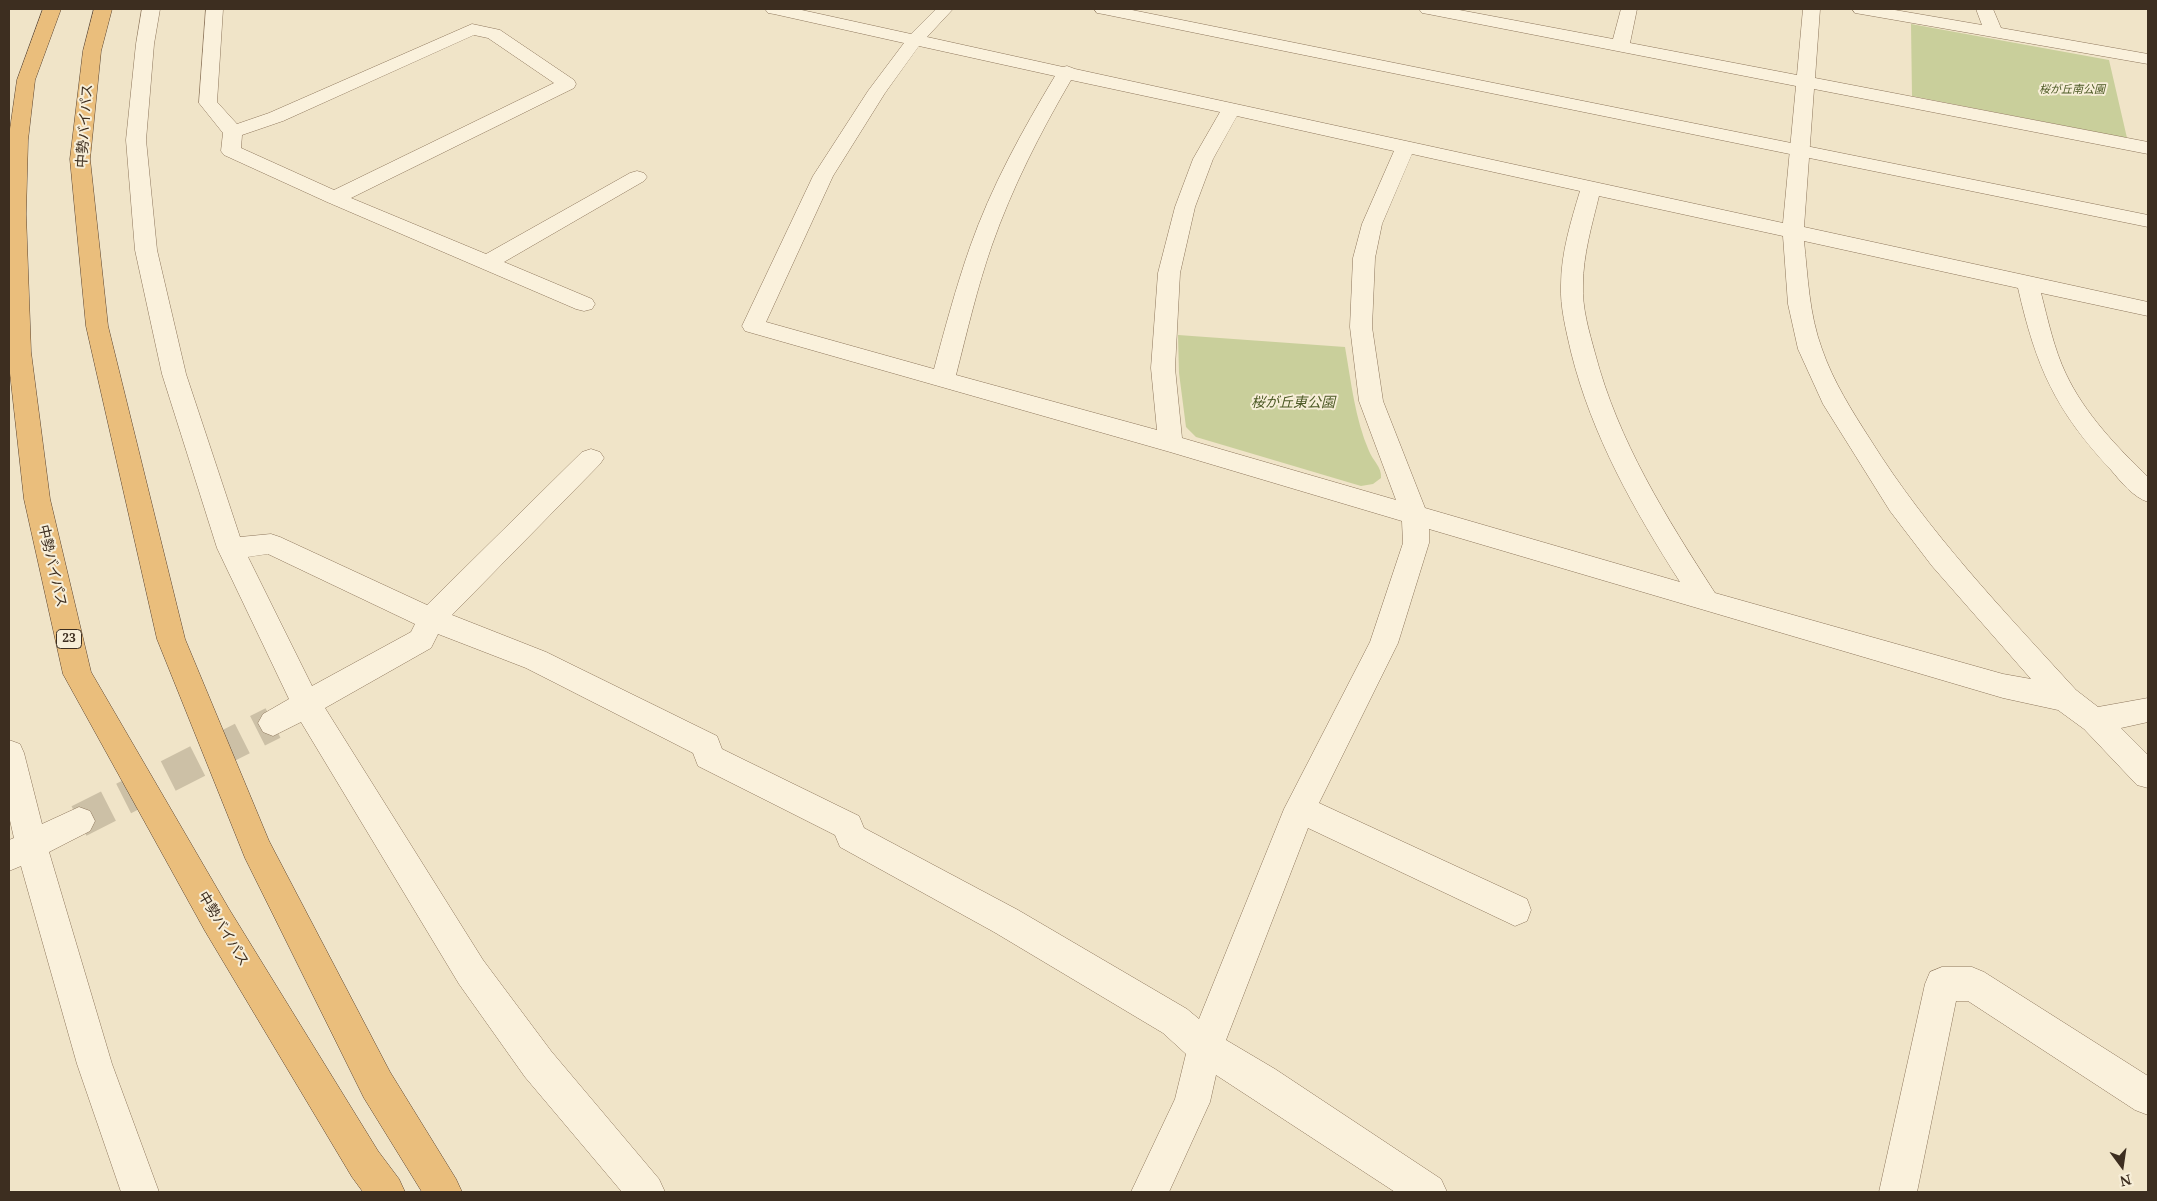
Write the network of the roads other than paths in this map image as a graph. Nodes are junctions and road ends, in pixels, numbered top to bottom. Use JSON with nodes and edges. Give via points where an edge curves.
{"nodes":[{"id":1,"x":52,"y":9,"type":"edge"},
{"id":2,"x":103,"y":9,"type":"edge"},
{"id":3,"x":151,"y":9,"type":"edge"},
{"id":4,"x":214,"y":9,"type":"edge"},
{"id":5,"x":774,"y":9,"type":"edge"},
{"id":6,"x":944,"y":9,"type":"edge"},
{"id":7,"x":1103,"y":9,"type":"edge"},
{"id":8,"x":1428,"y":9,"type":"edge"},
{"id":9,"x":1630,"y":9,"type":"edge"},
{"id":10,"x":1812,"y":9,"type":"edge"},
{"id":11,"x":1861,"y":9,"type":"edge"},
{"id":12,"x":1985,"y":9,"type":"edge"},
{"id":13,"x":1452,"y":11,"type":"edge"},
{"id":14,"x":1994,"y":32,"type":"junction"},
{"id":15,"x":915,"y":40,"type":"junction"},
{"id":16,"x":1620,"y":45,"type":"junction"},
{"id":17,"x":2148,"y":59,"type":"edge"},
{"id":18,"x":1067,"y":71,"type":"junction"},
{"id":19,"x":1807,"y":83,"type":"junction"},
{"id":20,"x":1232,"y":109,"type":"junction"},
{"id":21,"x":233,"y":132,"type":"junction"},
{"id":22,"x":1405,"y":147,"type":"junction"},
{"id":23,"x":2148,"y":148,"type":"edge"},
{"id":24,"x":1799,"y":151,"type":"junction"},
{"id":25,"x":637,"y":176,"type":"dead end"},
{"id":26,"x":1591,"y":188,"type":"junction"},
{"id":27,"x":334,"y":198,"type":"junction"},
{"id":28,"x":2148,"y":222,"type":"edge"},
{"id":29,"x":1793,"y":231,"type":"junction"},
{"id":30,"x":487,"y":263,"type":"junction"},
{"id":31,"x":2028,"y":283,"type":"junction"},
{"id":32,"x":584,"y":304,"type":"dead end"},
{"id":33,"x":2148,"y":309,"type":"edge"},
{"id":34,"x":943,"y":379,"type":"junction"},
{"id":35,"x":1170,"y":443,"type":"junction"},
{"id":36,"x":591,"y":458,"type":"dead end"},
{"id":37,"x":2148,"y":492,"type":"edge"},
{"id":38,"x":1414,"y":515,"type":"junction"},
{"id":39,"x":230,"y":548,"type":"junction"},
{"id":40,"x":1706,"y":602,"type":"junction"},
{"id":41,"x":431,"y":619,"type":"junction"},
{"id":42,"x":2066,"y":700,"type":"junction"},
{"id":43,"x":307,"y":705,"type":"junction"},
{"id":44,"x":2148,"y":710,"type":"edge"},
{"id":45,"x":2094,"y":720,"type":"junction"},
{"id":46,"x":272,"y":723,"type":"tunnel mouth"},
{"id":47,"x":9,"y":753,"type":"edge"},
{"id":48,"x":2148,"y":774,"type":"edge"},
{"id":49,"x":1300,"y":809,"type":"junction"},
{"id":50,"x":79,"y":821,"type":"tunnel mouth"},
{"id":51,"x":20,"y":851,"type":"edge"},
{"id":52,"x":1515,"y":910,"type":"dead end"},
{"id":53,"x":1205,"y":1048,"type":"junction"},
{"id":54,"x":2148,"y":1097,"type":"edge"},
{"id":55,"x":140,"y":1192,"type":"edge"},
{"id":56,"x":386,"y":1192,"type":"edge"},
{"id":57,"x":442,"y":1192,"type":"edge"},
{"id":58,"x":646,"y":1192,"type":"edge"},
{"id":59,"x":1150,"y":1192,"type":"edge"},
{"id":60,"x":1428,"y":1192,"type":"edge"},
{"id":61,"x":1898,"y":1192,"type":"edge"}],
"edges":[{"from":1,"to":56,"type":"highway","name":"中勢バイパス","number":"23","via":[[26,80],[18,140],[19,352],[37,499],[77,674],[222,928],[364,1164]]},
{"from":2,"to":57,"type":"highway","name":"中勢バイパス","via":[[92,51],[80,159],[96,317],[171,639],[256,848],[377,1086]]},
{"from":3,"to":39,"type":"street","via":[[136,140],[146,250],[174,374]]},
{"from":4,"to":21,"type":"street","via":[[208,103]]},
{"from":5,"to":15,"type":"street"},
{"from":6,"to":15,"type":"street"},
{"from":7,"to":24,"type":"street"},
{"from":8,"to":13,"type":"street"},
{"from":9,"to":16,"type":"street"},
{"from":10,"to":19,"type":"street"},
{"from":11,"to":14,"type":"street"},
{"from":12,"to":14,"type":"street"},
{"from":13,"to":16,"type":"street"},
{"from":14,"to":17,"type":"street"},
{"from":15,"to":18,"type":"street"},
{"from":15,"to":34,"type":"street","via":[[877,91],[823,176],[753,326]]},
{"from":16,"to":19,"type":"street"},
{"from":18,"to":20,"type":"street"},
{"from":18,"to":34,"type":"street","via":[[1027,144],[982,245]]},
{"from":19,"to":23,"type":"street"},
{"from":19,"to":24,"type":"street"},
{"from":20,"to":22,"type":"street"},
{"from":20,"to":35,"type":"street","via":[[1203,159],[1185,207],[1169,273],[1163,368]]},
{"from":21,"to":27,"type":"street","via":[[232,151]]},
{"from":21,"to":27,"type":"street","via":[[276,117],[472,29],[494,34],[567,84]]},
{"from":22,"to":26,"type":"street"},
{"from":22,"to":38,"type":"street","via":[[1372,224],[1364,258],[1361,328],[1371,401]]},
{"from":24,"to":28,"type":"street"},
{"from":24,"to":29,"type":"street"},
{"from":25,"to":30,"type":"street"},
{"from":26,"to":29,"type":"street"},
{"from":26,"to":40,"type":"street","via":[[1578,238],[1572,279],[1576,325],[1586,368],[1617,452],[1652,518]]},
{"from":27,"to":30,"type":"street"},
{"from":29,"to":31,"type":"street"},
{"from":29,"to":42,"type":"street","via":[[1799,304],[1808,340],[1835,404],[1900,504],[1941,559]]},
{"from":30,"to":32,"type":"street"},
{"from":31,"to":33,"type":"street"},
{"from":31,"to":37,"type":"street","via":[[2036,319],[2060,384],[2090,431]]},
{"from":34,"to":35,"type":"street"},
{"from":35,"to":38,"type":"street"},
{"from":36,"to":41,"type":"street"},
{"from":38,"to":40,"type":"street"},
{"from":38,"to":49,"type":"street","via":[[1416,544],[1384,643]]},
{"from":39,"to":41,"type":"street","via":[[271,544]]},
{"from":39,"to":43,"type":"street"},
{"from":40,"to":42,"type":"street","via":[[2003,686]]},
{"from":41,"to":43,"type":"street","via":[[422,640]]},
{"from":41,"to":53,"type":"street","via":[[536,660],[706,745],[708,757],[848,826],[851,837],[1006,921],[1175,1021]]},
{"from":42,"to":45,"type":"street"},
{"from":43,"to":46,"type":"street"},
{"from":43,"to":58,"type":"street","via":[[471,972],[538,1064]]},
{"from":44,"to":45,"type":"street"},
{"from":45,"to":48,"type":"street"},
{"from":47,"to":51,"type":"street"},
{"from":49,"to":52,"type":"street"},
{"from":49,"to":53,"type":"street"},
{"from":50,"to":51,"type":"street"},
{"from":51,"to":55,"type":"street","via":[[78,1014],[120,1146]]},
{"from":53,"to":59,"type":"street","via":[[1192,1102]]},
{"from":53,"to":60,"type":"street"},
{"from":54,"to":61,"type":"street","via":[[1972,984],[1942,984]]}]}
